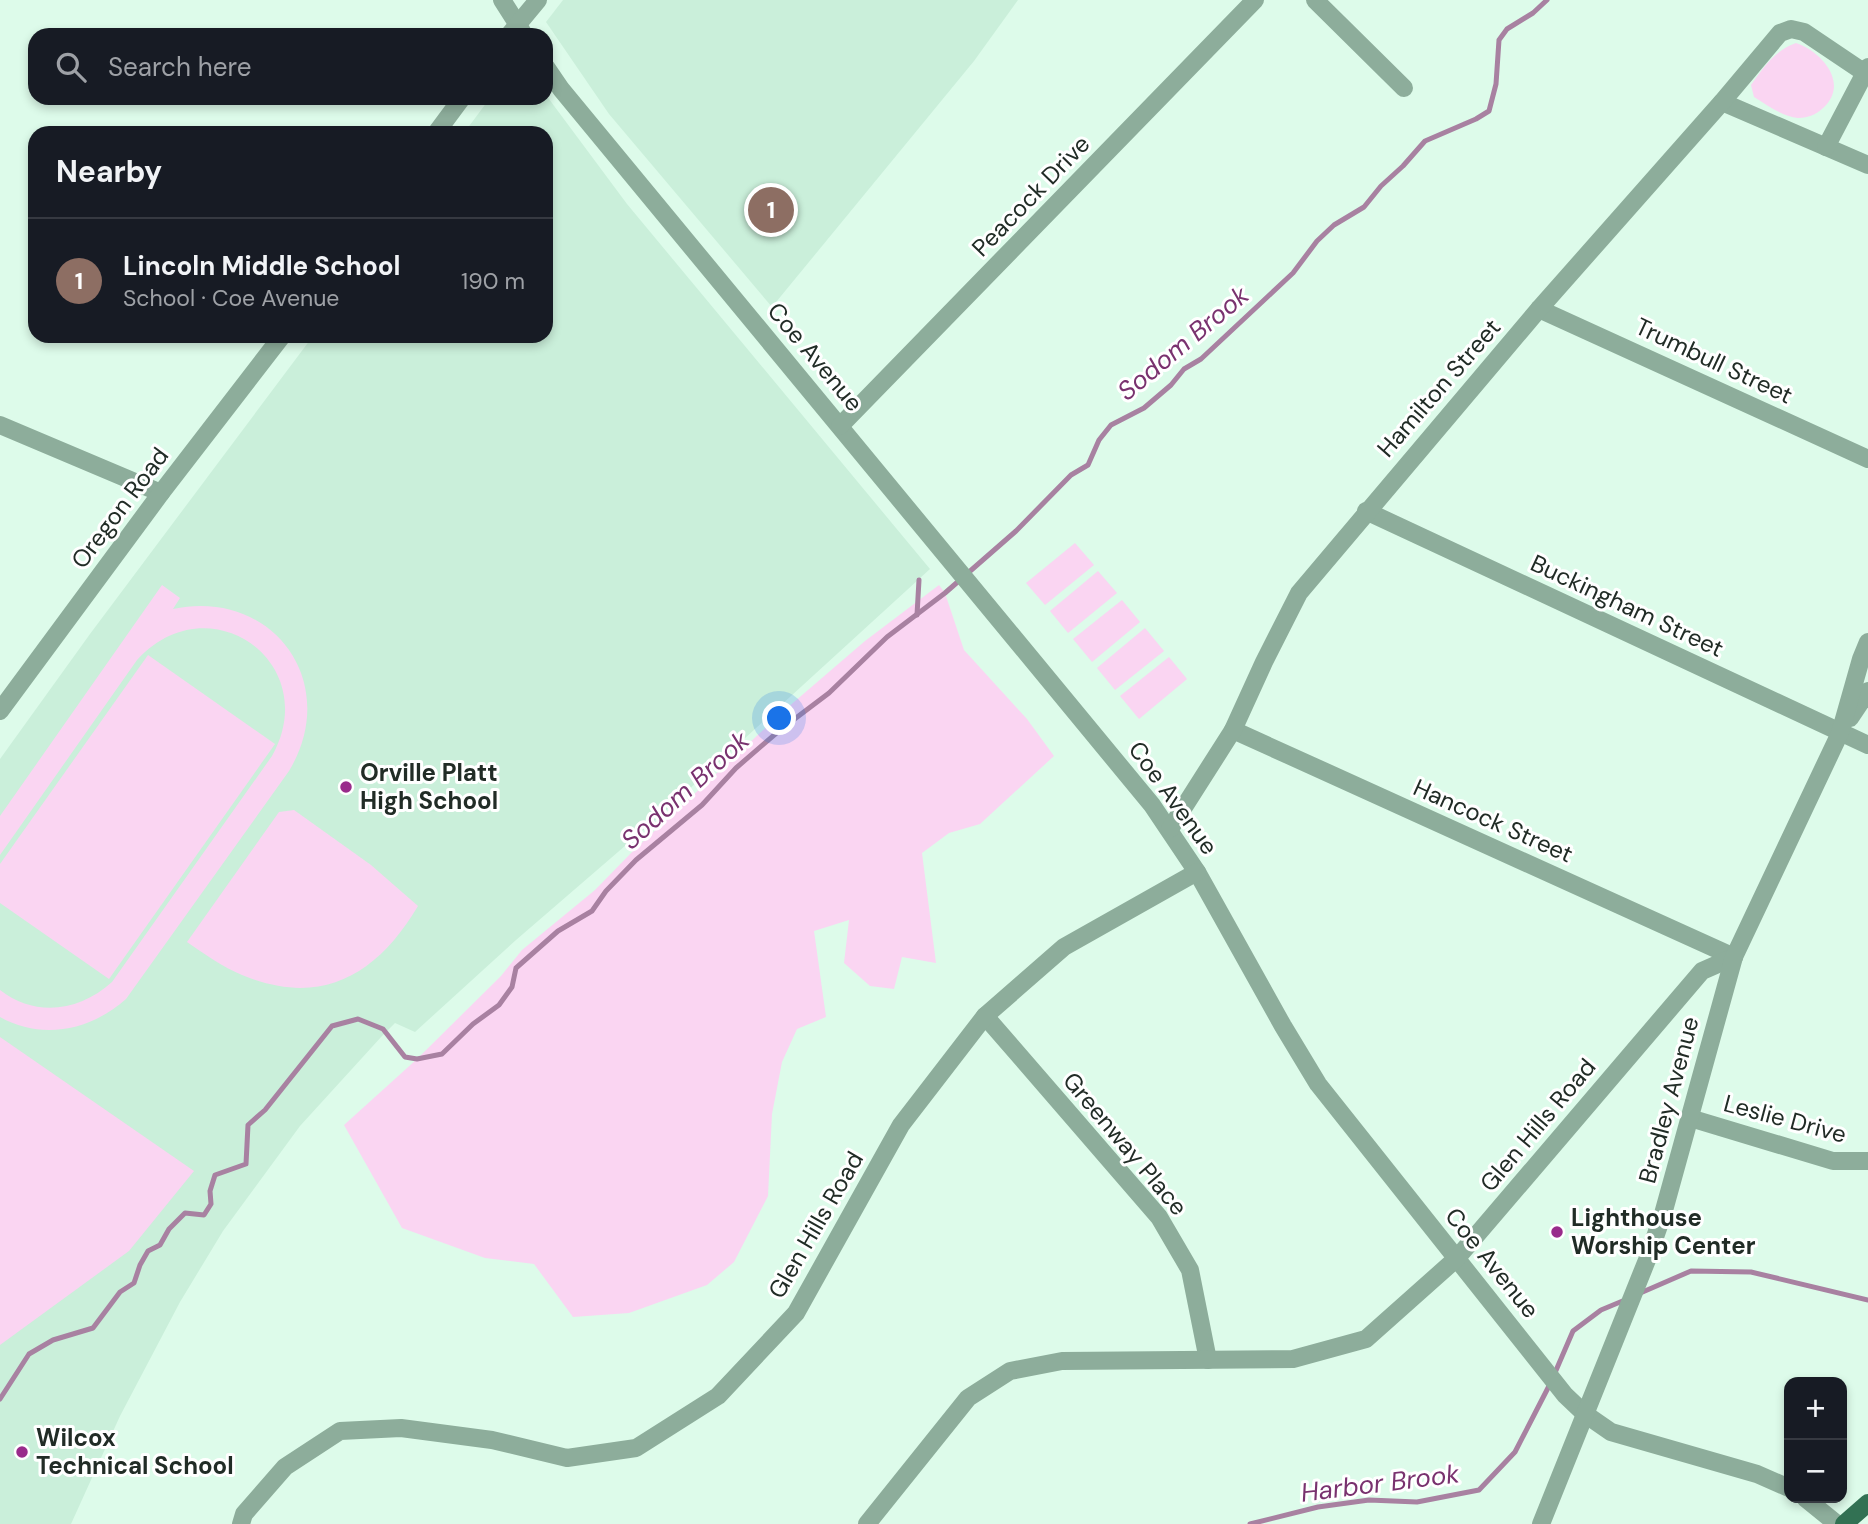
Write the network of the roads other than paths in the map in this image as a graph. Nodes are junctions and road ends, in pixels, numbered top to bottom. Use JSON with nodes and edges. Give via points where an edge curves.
{"nodes":[{"id":1,"x":502,"y":0,"type":"edge"},
{"id":2,"x":538,"y":0,"type":"edge"},
{"id":3,"x":1255,"y":0,"type":"edge"},
{"id":4,"x":1315,"y":0,"type":"edge"},
{"id":5,"x":516,"y":28,"type":"edge"},
{"id":6,"x":519,"y":28,"type":"edge"},
{"id":7,"x":1867,"y":71,"type":"edge"},
{"id":8,"x":553,"y":77,"type":"edge"},
{"id":9,"x":1404,"y":88,"type":"dead end"},
{"id":10,"x":1722,"y":103,"type":"junction"},
{"id":11,"x":457,"y":105,"type":"edge"},
{"id":12,"x":441,"y":126,"type":"edge"},
{"id":13,"x":1826,"y":147,"type":"junction"},
{"id":14,"x":1868,"y":165,"type":"edge"},
{"id":15,"x":1539,"y":309,"type":"junction"},
{"id":16,"x":277,"y":343,"type":"edge"},
{"id":17,"x":0,"y":425,"type":"edge"},
{"id":18,"x":840,"y":426,"type":"junction"},
{"id":19,"x":1868,"y":459,"type":"edge"},
{"id":20,"x":161,"y":493,"type":"junction"},
{"id":21,"x":1366,"y":511,"type":"junction"},
{"id":22,"x":1868,"y":642,"type":"edge"},
{"id":23,"x":1868,"y":691,"type":"edge"},
{"id":24,"x":0,"y":711,"type":"edge"},
{"id":25,"x":1233,"y":730,"type":"junction"},
{"id":26,"x":1840,"y":733,"type":"junction"},
{"id":27,"x":1868,"y":745,"type":"edge"},
{"id":28,"x":1170,"y":829,"type":"junction"},
{"id":29,"x":1197,"y":872,"type":"junction"},
{"id":30,"x":1734,"y":957,"type":"junction"},
{"id":31,"x":985,"y":1016,"type":"junction"},
{"id":32,"x":1690,"y":1118,"type":"junction"},
{"id":33,"x":1868,"y":1161,"type":"edge"},
{"id":34,"x":1457,"y":1258,"type":"junction"},
{"id":35,"x":1208,"y":1360,"type":"junction"},
{"id":36,"x":1586,"y":1414,"type":"junction"},
{"id":37,"x":1784,"y":1486,"type":"edge"},
{"id":38,"x":1810,"y":1503,"type":"edge"},
{"id":39,"x":1868,"y":1503,"type":"edge"},
{"id":40,"x":241,"y":1524,"type":"edge"},
{"id":41,"x":867,"y":1524,"type":"edge"},
{"id":42,"x":1541,"y":1524,"type":"edge"},
{"id":43,"x":1837,"y":1524,"type":"edge"},
{"id":44,"x":1844,"y":1524,"type":"edge"}],
"edges":[{"from":1,"to":5,"type":"street"},
{"from":2,"to":6,"type":"street"},
{"from":3,"to":18,"type":"street","name":"Peacock Drive"},
{"from":4,"to":9,"type":"street"},
{"from":7,"to":10,"type":"street","name":"Hamilton Street","via":[[1804,32],[1791,29],[1780,33]]},
{"from":7,"to":13,"type":"street"},
{"from":8,"to":18,"type":"street","name":"Coe Avenue"},
{"from":10,"to":13,"type":"street"},
{"from":10,"to":15,"type":"street","name":"Hamilton Street"},
{"from":11,"to":12,"type":"street"},
{"from":13,"to":14,"type":"street"},
{"from":15,"to":19,"type":"street","name":"Trumbull Street"},
{"from":15,"to":21,"type":"street","name":"Hamilton Street"},
{"from":16,"to":20,"type":"street","name":"Oregon Road"},
{"from":17,"to":20,"type":"street"},
{"from":18,"to":28,"type":"street","name":"Coe Avenue"},
{"from":20,"to":24,"type":"street","name":"Oregon Road"},
{"from":21,"to":25,"type":"street","name":"Hamilton Street","via":[[1298,593]]},
{"from":21,"to":26,"type":"street","name":"Buckingham Street"},
{"from":22,"to":26,"type":"street","name":"Bradley Avenue"},
{"from":23,"to":26,"type":"street","name":"Bradley Avenue"},
{"from":25,"to":28,"type":"street","name":"Hamilton Street"},
{"from":25,"to":30,"type":"street","name":"Hancock Street"},
{"from":26,"to":27,"type":"street","name":"Buckingham Street"},
{"from":26,"to":30,"type":"street","name":"Bradley Avenue"},
{"from":28,"to":29,"type":"street","name":"Coe Avenue"},
{"from":29,"to":31,"type":"street","name":"Glen Hills Road","via":[[1064,947]]},
{"from":29,"to":34,"type":"street","name":"Coe Avenue","via":[[1318,1084]]},
{"from":30,"to":32,"type":"street","name":"Bradley Avenue"},
{"from":30,"to":34,"type":"street","name":"Glen Hills Road","via":[[1702,971]]},
{"from":31,"to":35,"type":"street","name":"Greenway Place","via":[[1159,1217],[1190,1270]]},
{"from":31,"to":40,"type":"street","name":"Glen Hills Road","via":[[901,1125],[796,1313],[718,1396],[636,1448],[567,1458],[492,1440],[401,1428],[340,1430],[285,1467],[244,1514]]},
{"from":32,"to":33,"type":"street","name":"Leslie Drive","via":[[1833,1161]]},
{"from":32,"to":36,"type":"street","name":"Bradley Avenue","via":[[1663,1214]]},
{"from":34,"to":35,"type":"street","name":"Glen Hills Road","via":[[1366,1339],[1293,1359]]},
{"from":34,"to":36,"type":"street","name":"Coe Avenue","via":[[1565,1395]]},
{"from":35,"to":41,"type":"street","name":"Glen Hills Road","via":[[1062,1361],[1010,1371],[968,1398]]},
{"from":36,"to":37,"type":"street","name":"Coe Avenue","via":[[1622,1436]]},
{"from":36,"to":42,"type":"street","name":"Bradley Avenue"},
{"from":38,"to":43,"type":"street"},
{"from":39,"to":44,"type":"main road"}]}
